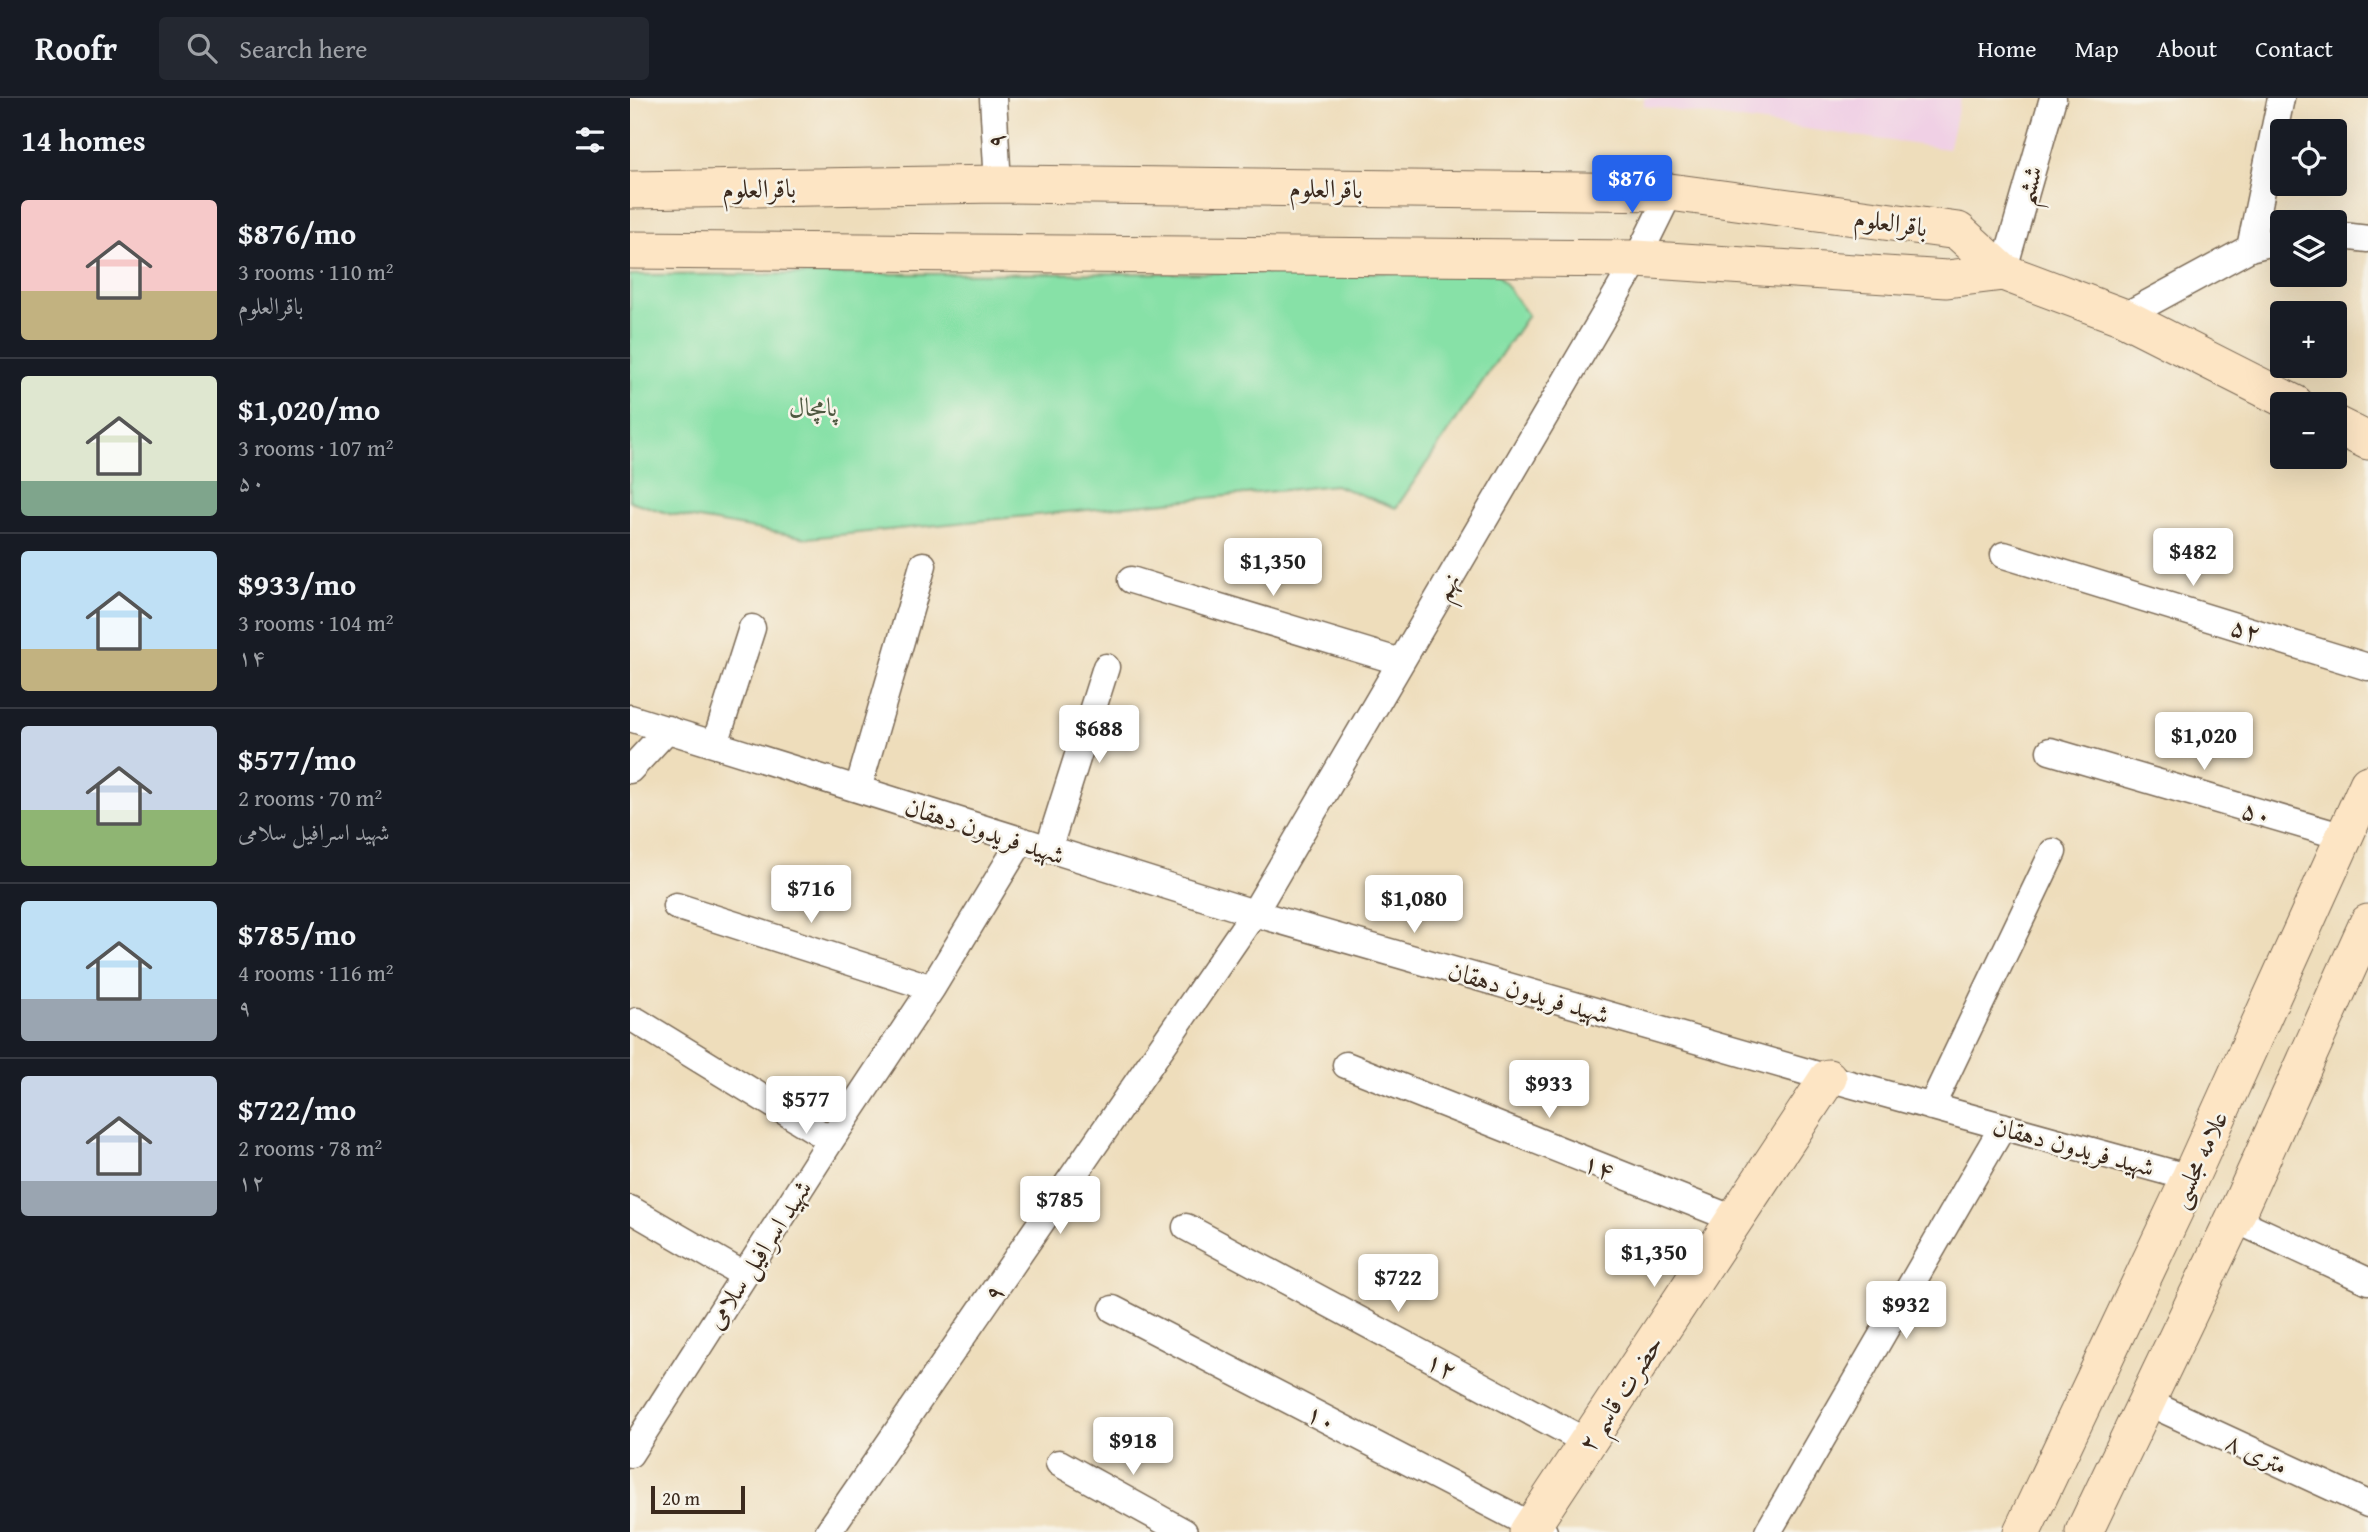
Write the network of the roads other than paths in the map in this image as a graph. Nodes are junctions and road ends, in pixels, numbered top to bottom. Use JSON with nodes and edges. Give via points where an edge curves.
{"nodes":[{"id":1,"x":993,"y":98,"type":"edge"},
{"id":2,"x":2053,"y":98,"type":"edge"},
{"id":3,"x":2281,"y":98,"type":"edge"},
{"id":4,"x":998,"y":184,"type":"junction"},
{"id":5,"x":630,"y":190,"type":"edge"},
{"id":6,"x":1670,"y":192,"type":"junction"},
{"id":7,"x":2347,"y":237,"type":"edge"},
{"id":8,"x":2368,"y":239,"type":"edge"},
{"id":9,"x":2270,"y":243,"type":"edge"},
{"id":10,"x":2250,"y":248,"type":"junction"},
{"id":11,"x":630,"y":250,"type":"edge"},
{"id":12,"x":1637,"y":259,"type":"junction"},
{"id":13,"x":2003,"y":272,"type":"junction"},
{"id":14,"x":2123,"y":317,"type":"junction"},
{"id":15,"x":2271,"y":392,"type":"edge"},
{"id":16,"x":2347,"y":430,"type":"edge"},
{"id":17,"x":2368,"y":441,"type":"edge"},
{"id":18,"x":2004,"y":555,"type":"dead end"},
{"id":19,"x":923,"y":565,"type":"dead end"},
{"id":20,"x":1131,"y":580,"type":"dead end"},
{"id":21,"x":752,"y":628,"type":"dead end"},
{"id":22,"x":1401,"y":662,"type":"junction"},
{"id":23,"x":1106,"y":667,"type":"dead end"},
{"id":24,"x":2368,"y":667,"type":"edge"},
{"id":25,"x":630,"y":718,"type":"edge"},
{"id":26,"x":668,"y":729,"type":"junction"},
{"id":27,"x":715,"y":744,"type":"junction"},
{"id":28,"x":2050,"y":751,"type":"dead end"},
{"id":29,"x":630,"y":770,"type":"edge"},
{"id":30,"x":2368,"y":784,"type":"edge"},
{"id":31,"x":858,"y":789,"type":"junction"},
{"id":32,"x":2344,"y":837,"type":"junction"},
{"id":33,"x":1021,"y":841,"type":"junction"},
{"id":34,"x":1048,"y":850,"type":"junction"},
{"id":35,"x":2053,"y":852,"type":"dead end"},
{"id":36,"x":676,"y":906,"type":"dead end"},
{"id":37,"x":1254,"y":913,"type":"junction"},
{"id":38,"x":2368,"y":923,"type":"edge"},
{"id":39,"x":932,"y":988,"type":"junction"},
{"id":40,"x":637,"y":1021,"type":"dead end"},
{"id":41,"x":1346,"y":1065,"type":"dead end"},
{"id":42,"x":1828,"y":1078,"type":"junction"},
{"id":43,"x":1931,"y":1107,"type":"junction"},
{"id":44,"x":2003,"y":1126,"type":"junction"},
{"id":45,"x":831,"y":1140,"type":"junction"},
{"id":46,"x":2190,"y":1178,"type":"junction"},
{"id":47,"x":630,"y":1209,"type":"edge"},
{"id":48,"x":1734,"y":1219,"type":"junction"},
{"id":49,"x":2234,"y":1219,"type":"junction"},
{"id":50,"x":1186,"y":1227,"type":"dead end"},
{"id":51,"x":744,"y":1275,"type":"junction"},
{"id":52,"x":2368,"y":1281,"type":"edge"},
{"id":53,"x":1112,"y":1309,"type":"dead end"},
{"id":54,"x":2147,"y":1402,"type":"junction"},
{"id":55,"x":1587,"y":1442,"type":"junction"},
{"id":56,"x":630,"y":1454,"type":"edge"},
{"id":57,"x":1059,"y":1463,"type":"dead end"},
{"id":58,"x":2368,"y":1504,"type":"edge"},
{"id":59,"x":1535,"y":1530,"type":"edge"},
{"id":60,"x":828,"y":1532,"type":"edge"},
{"id":61,"x":1184,"y":1532,"type":"edge"},
{"id":62,"x":1768,"y":1532,"type":"edge"},
{"id":63,"x":2022,"y":1532,"type":"edge"},
{"id":64,"x":2084,"y":1532,"type":"edge"}],
"edges":[{"from":1,"to":4,"type":"street","name":"۹"},
{"from":2,"to":13,"type":"street","name":"ششم"},
{"from":3,"to":10,"type":"street"},
{"from":4,"to":5,"type":"main road","name":"باقرالعلوم"},
{"from":4,"to":6,"type":"main road","name":"باقرالعلوم"},
{"from":6,"to":12,"type":"street","name":"نهم"},
{"from":6,"to":13,"type":"main road","name":"باقرالعلوم","via":[[1958,230]]},
{"from":7,"to":8,"type":"street"},
{"from":9,"to":10,"type":"street"},
{"from":10,"to":14,"type":"street"},
{"from":11,"to":12,"type":"main road","name":"باقرالعلوم"},
{"from":12,"to":13,"type":"main road","name":"باقرالعلوم","via":[[1947,279]]},
{"from":12,"to":22,"type":"street","name":"نهم"},
{"from":13,"to":14,"type":"main road","name":"باقرالعلوم"},
{"from":14,"to":15,"type":"main road","name":"باقرالعلوم"},
{"from":16,"to":17,"type":"main road"},
{"from":18,"to":24,"type":"street","name":"۵۲"},
{"from":19,"to":31,"type":"street"},
{"from":20,"to":22,"type":"street"},
{"from":21,"to":27,"type":"street"},
{"from":22,"to":37,"type":"street","name":"نهم"},
{"from":23,"to":34,"type":"street"},
{"from":25,"to":26,"type":"street","name":"شهید فریدون دهقان"},
{"from":26,"to":27,"type":"street","name":"شهید فریدون دهقان"},
{"from":26,"to":29,"type":"street"},
{"from":27,"to":31,"type":"street","name":"شهید فریدون دهقان"},
{"from":28,"to":32,"type":"street","name":"۵۰"},
{"from":30,"to":32,"type":"main road","name":"علامه مجلسی"},
{"from":31,"to":33,"type":"street","name":"شهید فریدون دهقان"},
{"from":32,"to":46,"type":"main road","name":"علامه مجلسی"},
{"from":33,"to":34,"type":"street","name":"شهید فریدون دهقان"},
{"from":33,"to":39,"type":"street","name":"شهید اسرافیل سلامی"},
{"from":34,"to":37,"type":"street","name":"شهید فریدون دهقان"},
{"from":35,"to":43,"type":"street"},
{"from":36,"to":39,"type":"street"},
{"from":37,"to":42,"type":"street","name":"شهید فریدون دهقان"},
{"from":37,"to":60,"type":"street","name":"۹"},
{"from":38,"to":49,"type":"main road"},
{"from":39,"to":45,"type":"street","name":"شهید اسرافیل سلامی"},
{"from":40,"to":45,"type":"street"},
{"from":41,"to":48,"type":"street","name":"۱۴"},
{"from":42,"to":43,"type":"street","name":"شهید فریدون دهقان"},
{"from":42,"to":48,"type":"main road","name":"۲ حضرت قاسم"},
{"from":43,"to":44,"type":"street","name":"شهید فریدون دهقان"},
{"from":44,"to":46,"type":"street","name":"شهید فریدون دهقان"},
{"from":44,"to":62,"type":"street"},
{"from":45,"to":51,"type":"street","name":"شهید اسرافیل سلامی"},
{"from":46,"to":63,"type":"main road","name":"علامه مجلسی"},
{"from":47,"to":51,"type":"street"},
{"from":48,"to":55,"type":"main road","name":"۲ حضرت قاسم"},
{"from":49,"to":52,"type":"street"},
{"from":49,"to":54,"type":"main road"},
{"from":50,"to":55,"type":"street","name":"۱۲"},
{"from":51,"to":56,"type":"street","name":"شهید اسرافیل سلامی"},
{"from":53,"to":59,"type":"street","name":"۱۰"},
{"from":54,"to":58,"type":"street","name":"۸ متری"},
{"from":54,"to":64,"type":"main road"},
{"from":55,"to":59,"type":"main road","name":"۲ حضرت قاسم"},
{"from":57,"to":61,"type":"street"}]}
